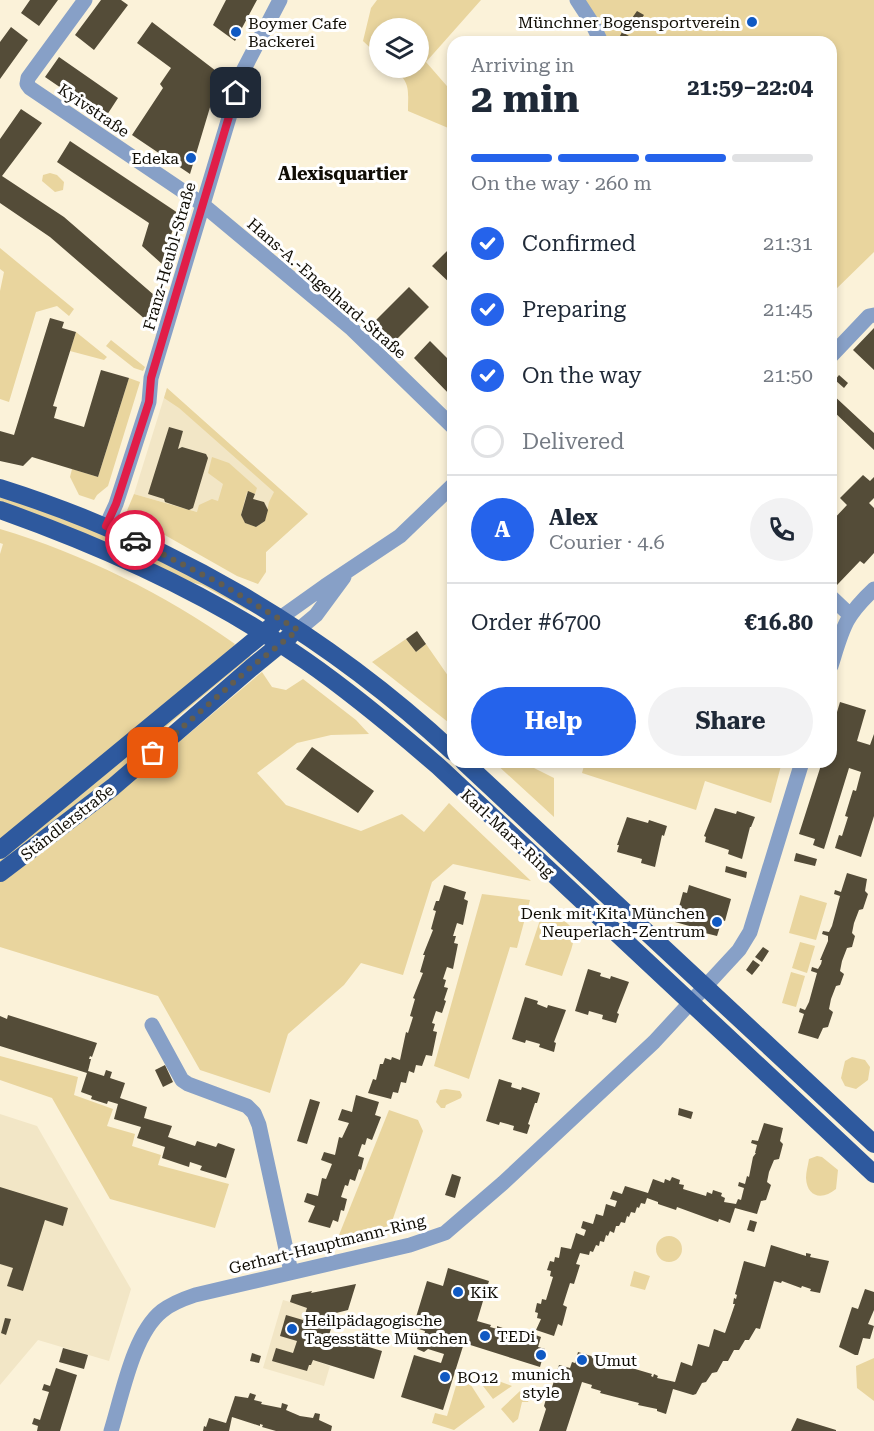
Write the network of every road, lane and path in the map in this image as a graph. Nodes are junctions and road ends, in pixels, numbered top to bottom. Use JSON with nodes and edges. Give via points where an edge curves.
{"nodes":[{"id":1,"x":85,"y":0,"type":"edge"},
{"id":2,"x":280,"y":0,"type":"edge"},
{"id":3,"x":577,"y":0,"type":"edge"},
{"id":4,"x":598,"y":36,"type":"edge"},
{"id":5,"x":202,"y":204,"type":"junction"},
{"id":6,"x":874,"y":315,"type":"edge"},
{"id":7,"x":837,"y":350,"type":"edge"},
{"id":8,"x":447,"y":421,"type":"edge"},
{"id":9,"x":0,"y":488,"type":"edge"},
{"id":10,"x":447,"y":491,"type":"edge"},
{"id":11,"x":0,"y":510,"type":"edge"},
{"id":12,"x":106,"y":526,"type":"junction"},
{"id":13,"x":347,"y":572,"type":"junction"},
{"id":14,"x":874,"y":589,"type":"edge"},
{"id":15,"x":837,"y":603,"type":"edge"},
{"id":16,"x":849,"y":614,"type":"junction"},
{"id":17,"x":280,"y":618,"type":"junction"},
{"id":18,"x":298,"y":630,"type":"junction"},
{"id":19,"x":264,"y":633,"type":"junction"},
{"id":20,"x":280,"y":644,"type":"junction"},
{"id":21,"x":837,"y":646,"type":"edge"},
{"id":22,"x":447,"y":747,"type":"edge"},
{"id":23,"x":470,"y":768,"type":"edge"},
{"id":24,"x":800,"y":768,"type":"edge"},
{"id":25,"x":0,"y":850,"type":"edge"},
{"id":26,"x":0,"y":873,"type":"edge"},
{"id":27,"x":705,"y":987,"type":"junction"},
{"id":28,"x":690,"y":1003,"type":"junction"},
{"id":29,"x":152,"y":1025,"type":"dead end"},
{"id":30,"x":874,"y":1144,"type":"edge"},
{"id":31,"x":874,"y":1174,"type":"edge"},
{"id":32,"x":291,"y":1272,"type":"junction"},
{"id":33,"x":111,"y":1431,"type":"edge"}],
"edges":[{"from":1,"to":5,"type":"street","name":"Kyivstraße","via":[[27,84]]},
{"from":2,"to":5,"type":"street","name":"Franz-Heubl-Straße","via":[[243,71]]},
{"from":3,"to":4,"type":"street"},
{"from":5,"to":8,"type":"street","name":"Hans-A.-Engelhard-Straße","via":[[352,329]]},
{"from":5,"to":12,"type":"street","name":"Franz-Heubl-Straße","via":[[151,378],[149,402]]},
{"from":6,"to":7,"type":"street"},
{"from":9,"to":12,"type":"main road"},
{"from":10,"to":13,"type":"street","via":[[409,530]]},
{"from":11,"to":19,"type":"main road","name":"Karl-Marx-Ring","via":[[119,556]]},
{"from":12,"to":17,"type":"main road","via":[[190,567]]},
{"from":13,"to":17,"type":"street"},
{"from":13,"to":18,"type":"street","via":[[316,615]]},
{"from":14,"to":16,"type":"street"},
{"from":15,"to":16,"type":"street"},
{"from":16,"to":21,"type":"street"},
{"from":17,"to":18,"type":"main road"},
{"from":17,"to":19,"type":"main road","name":"Ständlerstraße"},
{"from":18,"to":20,"type":"main road","name":"Ständlerstraße"},
{"from":18,"to":22,"type":"main road","via":[[376,687]]},
{"from":19,"to":20,"type":"main road","name":"Karl-Marx-Ring"},
{"from":19,"to":25,"type":"main road","name":"Ständlerstraße"},
{"from":20,"to":26,"type":"main road","name":"Ständlerstraße","via":[[113,787]]},
{"from":20,"to":28,"type":"main road","name":"Karl-Marx-Ring","via":[[351,694],[423,754]]},
{"from":23,"to":27,"type":"main road","name":"Karl-Marx-Ring"},
{"from":24,"to":27,"type":"street","name":"Gerhart-Hauptmann-Ring","via":[[750,932]]},
{"from":27,"to":28,"type":"street","name":"Gerhart-Hauptmann-Ring"},
{"from":27,"to":30,"type":"main road","name":"Karl-Marx-Ring"},
{"from":28,"to":31,"type":"main road","name":"Karl-Marx-Ring"},
{"from":28,"to":32,"type":"street","name":"Gerhart-Hauptmann-Ring","via":[[654,1042],[448,1232],[416,1244]]},
{"from":29,"to":32,"type":"street","via":[[182,1080],[247,1106],[254,1113]]},
{"from":32,"to":33,"type":"street","name":"Gerhart-Hauptmann-Ring","via":[[195,1295],[162,1310],[140,1341]]}]}
